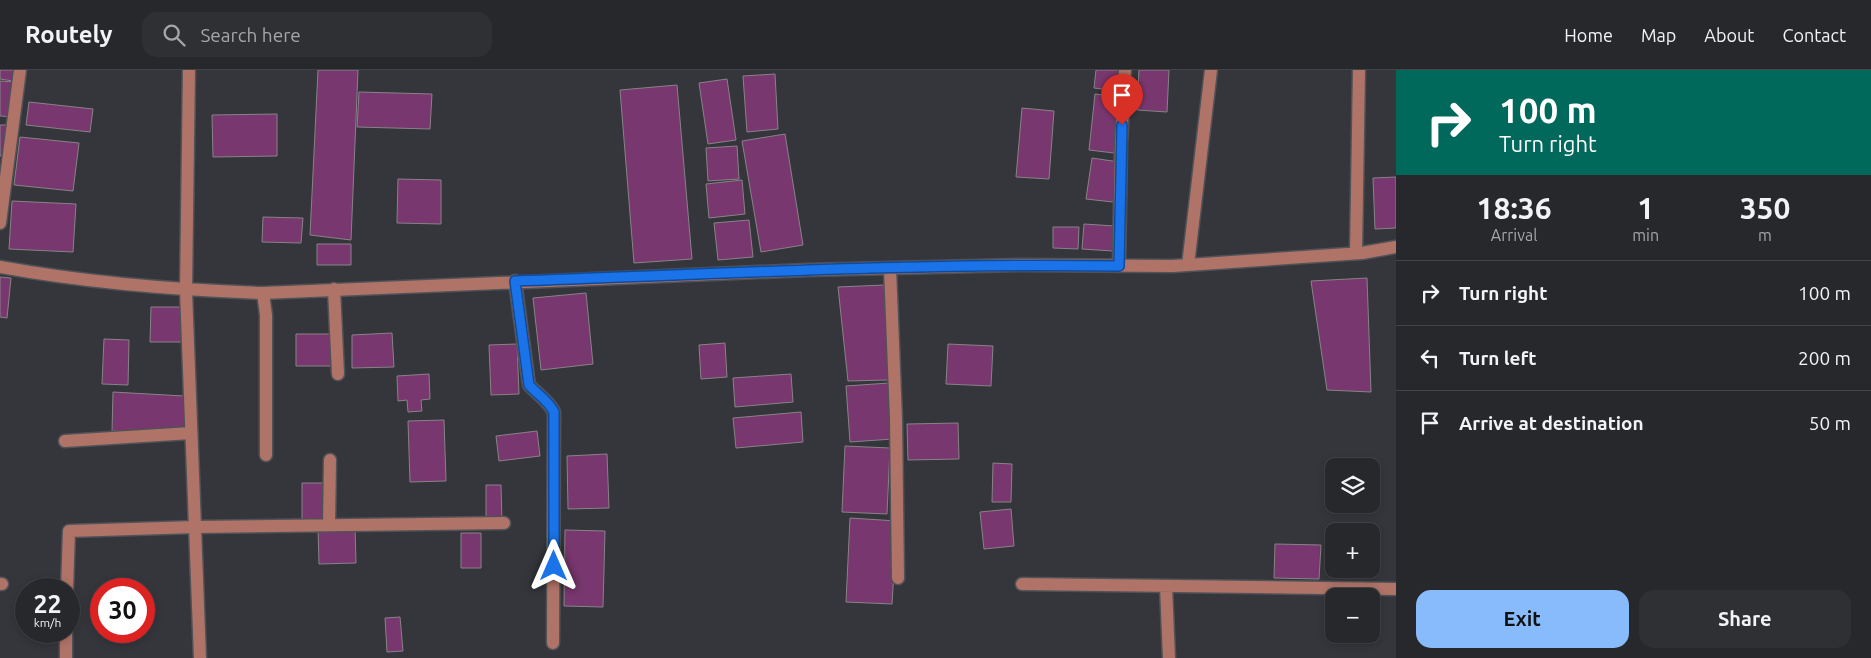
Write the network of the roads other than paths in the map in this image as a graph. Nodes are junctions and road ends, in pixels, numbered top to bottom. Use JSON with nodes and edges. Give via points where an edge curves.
{"nodes":[{"id":1,"x":20,"y":70,"type":"edge"},
{"id":2,"x":189,"y":70,"type":"edge"},
{"id":3,"x":1125,"y":70,"type":"edge"},
{"id":4,"x":1212,"y":70,"type":"edge"},
{"id":5,"x":1359,"y":70,"type":"edge"},
{"id":6,"x":0,"y":222,"type":"edge"},
{"id":7,"x":1396,"y":247,"type":"edge"},
{"id":8,"x":1356,"y":253,"type":"junction"},
{"id":9,"x":1188,"y":265,"type":"junction"},
{"id":10,"x":1119,"y":266,"type":"junction"},
{"id":11,"x":0,"y":267,"type":"edge"},
{"id":12,"x":890,"y":268,"type":"junction"},
{"id":13,"x":515,"y":281,"type":"junction"},
{"id":14,"x":334,"y":289,"type":"junction"},
{"id":15,"x":186,"y":290,"type":"junction"},
{"id":16,"x":263,"y":293,"type":"junction"},
{"id":17,"x":338,"y":374,"type":"dead end"},
{"id":18,"x":191,"y":434,"type":"junction"},
{"id":19,"x":65,"y":441,"type":"dead end"},
{"id":20,"x":266,"y":455,"type":"dead end"},
{"id":21,"x":330,"y":460,"type":"dead end"},
{"id":22,"x":504,"y":523,"type":"dead end"},
{"id":23,"x":329,"y":525,"type":"junction"},
{"id":24,"x":195,"y":527,"type":"junction"},
{"id":25,"x":68,"y":578,"type":"edge"},
{"id":26,"x":898,"y":578,"type":"dead end"},
{"id":27,"x":1022,"y":584,"type":"dead end"},
{"id":28,"x":1166,"y":586,"type":"junction"},
{"id":29,"x":1396,"y":590,"type":"edge"},
{"id":30,"x":66,"y":643,"type":"edge"},
{"id":31,"x":553,"y":643,"type":"dead end"},
{"id":32,"x":66,"y":658,"type":"edge"},
{"id":33,"x":200,"y":658,"type":"edge"},
{"id":34,"x":1169,"y":658,"type":"edge"}],
"edges":[{"from":1,"to":6,"type":"street"},
{"from":2,"to":15,"type":"street"},
{"from":3,"to":10,"type":"street"},
{"from":4,"to":9,"type":"street"},
{"from":5,"to":8,"type":"street"},
{"from":7,"to":8,"type":"street"},
{"from":8,"to":9,"type":"street"},
{"from":9,"to":10,"type":"street"},
{"from":10,"to":12,"type":"street"},
{"from":11,"to":15,"type":"street","via":[[103,284]]},
{"from":12,"to":13,"type":"street"},
{"from":12,"to":26,"type":"street"},
{"from":13,"to":14,"type":"street"},
{"from":13,"to":31,"type":"street","via":[[529,385],[548,401],[554,412]]},
{"from":14,"to":16,"type":"street"},
{"from":14,"to":17,"type":"street"},
{"from":15,"to":16,"type":"street"},
{"from":15,"to":18,"type":"street"},
{"from":16,"to":20,"type":"street","via":[[266,315]]},
{"from":18,"to":19,"type":"street"},
{"from":18,"to":24,"type":"street"},
{"from":21,"to":23,"type":"street"},
{"from":22,"to":23,"type":"street"},
{"from":23,"to":24,"type":"street"},
{"from":24,"to":25,"type":"street","via":[[69,532]]},
{"from":24,"to":33,"type":"street"},
{"from":27,"to":28,"type":"street"},
{"from":28,"to":29,"type":"street"},
{"from":28,"to":34,"type":"street"},
{"from":30,"to":32,"type":"street"}]}
